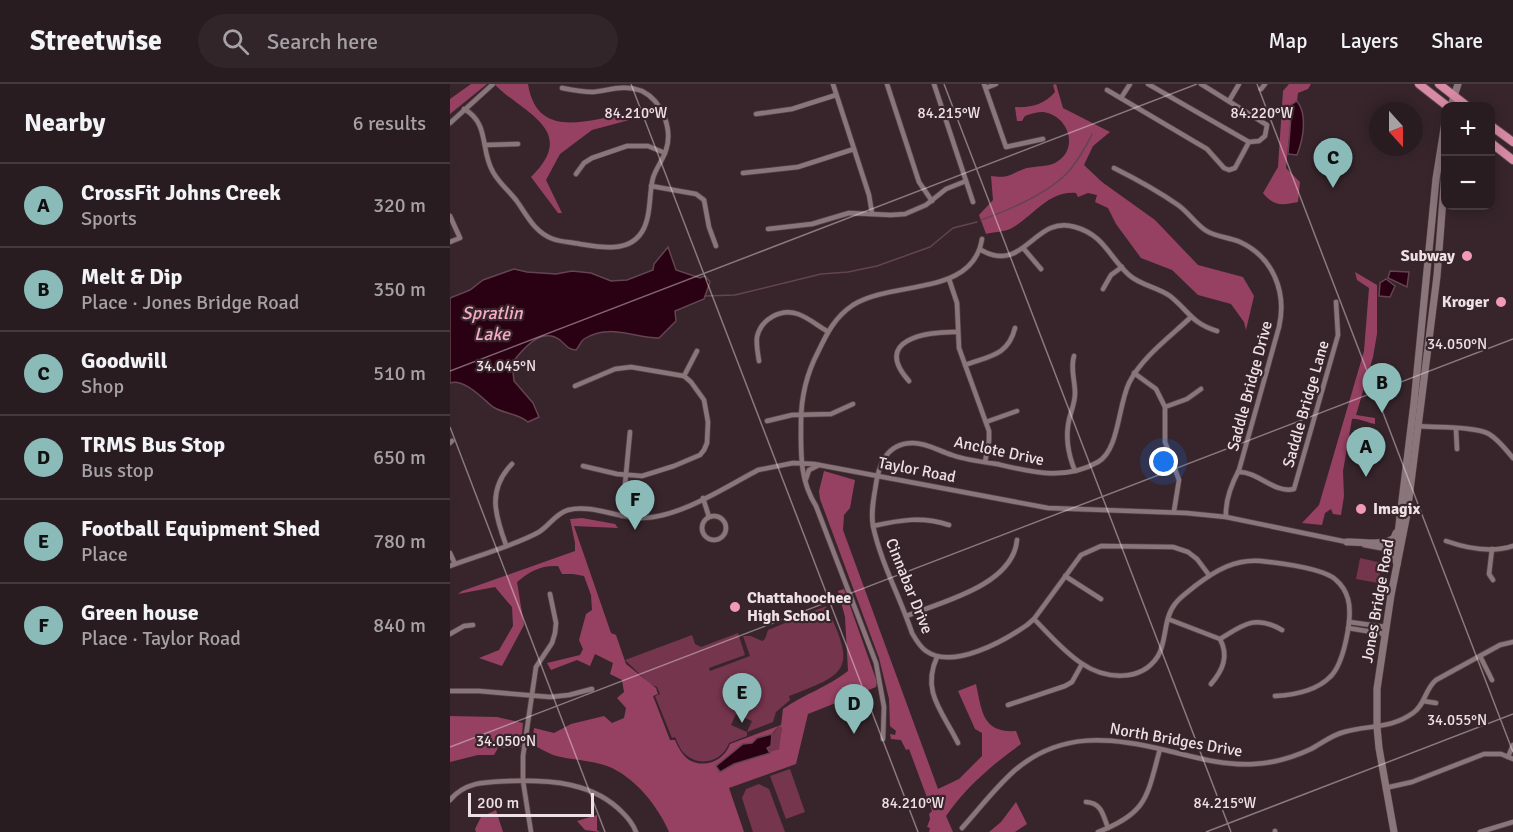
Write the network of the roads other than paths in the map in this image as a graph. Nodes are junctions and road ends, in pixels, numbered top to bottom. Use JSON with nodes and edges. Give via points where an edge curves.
{"nodes":[{"id":1,"x":493,"y":84,"type":"edge"},
{"id":2,"x":598,"y":84,"type":"edge"},
{"id":3,"x":833,"y":84,"type":"edge"},
{"id":4,"x":887,"y":84,"type":"edge"},
{"id":5,"x":934,"y":84,"type":"edge"},
{"id":6,"x":996,"y":84,"type":"edge"},
{"id":7,"x":1130,"y":84,"type":"edge"},
{"id":8,"x":1148,"y":84,"type":"edge"},
{"id":9,"x":1201,"y":84,"type":"edge"},
{"id":10,"x":1239,"y":84,"type":"edge"},
{"id":11,"x":1419,"y":84,"type":"edge"},
{"id":12,"x":1439,"y":84,"type":"edge"},
{"id":13,"x":1458,"y":84,"type":"edge"},
{"id":14,"x":985,"y":86,"type":"edge"},
{"id":15,"x":562,"y":88,"type":"dead end"},
{"id":16,"x":1107,"y":90,"type":"dead end"},
{"id":17,"x":598,"y":91,"type":"junction"},
{"id":18,"x":836,"y":95,"type":"junction"},
{"id":19,"x":1454,"y":96,"type":"junction"},
{"id":20,"x":1122,"y":98,"type":"junction"},
{"id":21,"x":1229,"y":101,"type":"junction"},
{"id":22,"x":1444,"y":102,"type":"edge"},
{"id":23,"x":1452,"y":102,"type":"edge"},
{"id":24,"x":1461,"y":102,"type":"edge"},
{"id":25,"x":464,"y":109,"type":"junction"},
{"id":26,"x":756,"y":114,"type":"dead end"},
{"id":27,"x":450,"y":123,"type":"edge"},
{"id":28,"x":1495,"y":127,"type":"edge"},
{"id":29,"x":1043,"y":139,"type":"dead end"},
{"id":30,"x":1249,"y":142,"type":"junction"},
{"id":31,"x":1513,"y":142,"type":"edge"},
{"id":32,"x":518,"y":144,"type":"dead end"},
{"id":33,"x":485,"y":145,"type":"junction"},
{"id":34,"x":1495,"y":145,"type":"edge"},
{"id":35,"x":854,"y":149,"type":"junction"},
{"id":36,"x":1441,"y":152,"type":"edge"},
{"id":37,"x":665,"y":153,"type":"junction"},
{"id":38,"x":1513,"y":160,"type":"edge"},
{"id":39,"x":1114,"y":168,"type":"dead end"},
{"id":40,"x":743,"y":173,"type":"dead end"},
{"id":41,"x":576,"y":174,"type":"dead end"},
{"id":42,"x":966,"y":181,"type":"junction"},
{"id":43,"x":651,"y":186,"type":"junction"},
{"id":44,"x":1441,"y":198,"type":"edge"},
{"id":45,"x":932,"y":201,"type":"junction"},
{"id":46,"x":973,"y":202,"type":"dead end"},
{"id":47,"x":872,"y":213,"type":"junction"},
{"id":48,"x":450,"y":216,"type":"edge"},
{"id":49,"x":768,"y":229,"type":"dead end"},
{"id":50,"x":1436,"y":235,"type":"junction"},
{"id":51,"x":982,"y":239,"type":"dead end"},
{"id":52,"x":450,"y":242,"type":"edge"},
{"id":53,"x":716,"y":246,"type":"dead end"},
{"id":54,"x":1024,"y":249,"type":"junction"},
{"id":55,"x":981,"y":250,"type":"junction"},
{"id":56,"x":1122,"y":267,"type":"junction"},
{"id":57,"x":1041,"y":269,"type":"dead end"},
{"id":58,"x":949,"y":279,"type":"junction"},
{"id":59,"x":1103,"y":289,"type":"dead end"},
{"id":60,"x":1336,"y":302,"type":"dead end"},
{"id":61,"x":1191,"y":317,"type":"junction"},
{"id":62,"x":1015,"y":328,"type":"dead end"},
{"id":63,"x":828,"y":331,"type":"junction"},
{"id":64,"x":1217,"y":331,"type":"dead end"},
{"id":65,"x":958,"y":332,"type":"junction"},
{"id":66,"x":697,"y":351,"type":"dead end"},
{"id":67,"x":1074,"y":356,"type":"dead end"},
{"id":68,"x":759,"y":361,"type":"dead end"},
{"id":69,"x":965,"y":365,"type":"junction"},
{"id":70,"x":1134,"y":374,"type":"junction"},
{"id":71,"x":684,"y":376,"type":"junction"},
{"id":72,"x":909,"y":381,"type":"dead end"},
{"id":73,"x":575,"y":386,"type":"dead end"},
{"id":74,"x":1201,"y":389,"type":"dead end"},
{"id":75,"x":853,"y":404,"type":"dead end"},
{"id":76,"x":1165,"y":406,"type":"junction"},
{"id":77,"x":1017,"y":411,"type":"dead end"},
{"id":78,"x":801,"y":415,"type":"junction"},
{"id":79,"x":767,"y":421,"type":"dead end"},
{"id":80,"x":986,"y":422,"type":"junction"},
{"id":81,"x":1415,"y":426,"type":"junction"},
{"id":82,"x":1456,"y":429,"type":"junction"},
{"id":83,"x":630,"y":432,"type":"dead end"},
{"id":84,"x":1457,"y":449,"type":"dead end"},
{"id":85,"x":1513,"y":458,"type":"edge"},
{"id":86,"x":985,"y":462,"type":"junction"},
{"id":87,"x":801,"y":463,"type":"junction"},
{"id":88,"x":512,"y":464,"type":"dead end"},
{"id":89,"x":821,"y":465,"type":"junction"},
{"id":90,"x":583,"y":466,"type":"dead end"},
{"id":91,"x":1075,"y":471,"type":"junction"},
{"id":92,"x":1238,"y":472,"type":"junction"},
{"id":93,"x":877,"y":474,"type":"junction"},
{"id":94,"x":626,"y":475,"type":"junction"},
{"id":95,"x":806,"y":485,"type":"junction"},
{"id":96,"x":1404,"y":493,"type":"junction"},
{"id":97,"x":703,"y":498,"type":"junction"},
{"id":98,"x":1174,"y":511,"type":"junction"},
{"id":99,"x":622,"y":516,"type":"junction"},
{"id":100,"x":710,"y":517,"type":"junction"},
{"id":101,"x":1226,"y":518,"type":"junction"},
{"id":102,"x":949,"y":525,"type":"dead end"},
{"id":103,"x":873,"y":526,"type":"junction"},
{"id":104,"x":1017,"y":540,"type":"dead end"},
{"id":105,"x":1446,"y":541,"type":"dead end"},
{"id":106,"x":1347,"y":542,"type":"junction"},
{"id":107,"x":506,"y":545,"type":"junction"},
{"id":108,"x":1513,"y":546,"type":"edge"},
{"id":109,"x":1492,"y":549,"type":"junction"},
{"id":110,"x":1399,"y":552,"type":"junction"},
{"id":111,"x":450,"y":553,"type":"edge"},
{"id":112,"x":452,"y":565,"type":"edge"},
{"id":113,"x":1209,"y":575,"type":"junction"},
{"id":114,"x":1065,"y":576,"type":"junction"},
{"id":115,"x":1493,"y":580,"type":"dead end"},
{"id":116,"x":550,"y":594,"type":"dead end"},
{"id":117,"x":1101,"y":599,"type":"dead end"},
{"id":118,"x":906,"y":616,"type":"junction"},
{"id":119,"x":1034,"y":619,"type":"junction"},
{"id":120,"x":1167,"y":619,"type":"junction"},
{"id":121,"x":1349,"y":622,"type":"junction"},
{"id":122,"x":473,"y":625,"type":"dead end"},
{"id":123,"x":1348,"y":628,"type":"junction"},
{"id":124,"x":1282,"y":630,"type":"dead end"},
{"id":125,"x":1385,"y":630,"type":"junction"},
{"id":126,"x":450,"y":634,"type":"edge"},
{"id":127,"x":1220,"y":639,"type":"junction"},
{"id":128,"x":1513,"y":642,"type":"edge"},
{"id":129,"x":937,"y":657,"type":"junction"},
{"id":130,"x":1480,"y":657,"type":"junction"},
{"id":131,"x":1082,"y":664,"type":"junction"},
{"id":132,"x":1492,"y":680,"type":"dead end"},
{"id":133,"x":1211,"y":684,"type":"dead end"},
{"id":134,"x":592,"y":689,"type":"dead end"},
{"id":135,"x":450,"y":691,"type":"edge"},
{"id":136,"x":532,"y":695,"type":"junction"},
{"id":137,"x":1275,"y":696,"type":"dead end"},
{"id":138,"x":1423,"y":701,"type":"junction"},
{"id":139,"x":1436,"y":704,"type":"dead end"},
{"id":140,"x":1008,"y":705,"type":"dead end"},
{"id":141,"x":1377,"y":727,"type":"junction"},
{"id":142,"x":884,"y":739,"type":"dead end"},
{"id":143,"x":958,"y":743,"type":"dead end"},
{"id":144,"x":1513,"y":746,"type":"edge"},
{"id":145,"x":1160,"y":749,"type":"junction"},
{"id":146,"x":1510,"y":758,"type":"edge"},
{"id":147,"x":523,"y":781,"type":"junction"},
{"id":148,"x":1385,"y":788,"type":"junction"},
{"id":149,"x":450,"y":800,"type":"edge"},
{"id":150,"x":1086,"y":802,"type":"dead end"},
{"id":151,"x":1513,"y":822,"type":"edge"},
{"id":152,"x":962,"y":828,"type":"dead end"},
{"id":153,"x":1108,"y":828,"type":"junction"},
{"id":154,"x":531,"y":832,"type":"edge"},
{"id":155,"x":636,"y":832,"type":"edge"},
{"id":156,"x":1098,"y":832,"type":"edge"},
{"id":157,"x":1394,"y":832,"type":"edge"},
{"id":158,"x":1480,"y":832,"type":"edge"}],
"edges":[{"from":1,"to":25,"type":"street"},
{"from":2,"to":17,"type":"street"},
{"from":3,"to":18,"type":"street"},
{"from":4,"to":45,"type":"street","via":[[920,182]]},
{"from":5,"to":42,"type":"street"},
{"from":6,"to":14,"type":"street"},
{"from":7,"to":20,"type":"street"},
{"from":8,"to":30,"type":"street"},
{"from":9,"to":21,"type":"street"},
{"from":10,"to":21,"type":"street"},
{"from":11,"to":22,"type":"highway"},
{"from":12,"to":19,"type":"highway"},
{"from":13,"to":19,"type":"main road"},
{"from":14,"to":29,"type":"street","via":[[1006,147]]},
{"from":15,"to":17,"type":"street"},
{"from":16,"to":20,"type":"street"},
{"from":17,"to":37,"type":"street","via":[[627,87],[652,98],[668,129]]},
{"from":18,"to":26,"type":"street","via":[[792,110]]},
{"from":18,"to":35,"type":"street"},
{"from":19,"to":23,"type":"main road"},
{"from":19,"to":24,"type":"highway"},
{"from":20,"to":30,"type":"street","via":[[1207,148],[1229,170],[1235,168]]},
{"from":21,"to":30,"type":"street","via":[[1267,125],[1266,136]]},
{"from":25,"to":27,"type":"street"},
{"from":25,"to":33,"type":"street","via":[[480,123]]},
{"from":28,"to":31,"type":"highway"},
{"from":32,"to":33,"type":"street"},
{"from":33,"to":43,"type":"street","via":[[492,172],[533,227],[552,239],[605,248],[629,244],[646,222]]},
{"from":34,"to":38,"type":"highway"},
{"from":35,"to":40,"type":"street","via":[[798,166]]},
{"from":35,"to":47,"type":"street"},
{"from":36,"to":50,"type":"main road","via":[[1435,195]]},
{"from":37,"to":41,"type":"street","via":[[648,146],[627,146],[592,158]]},
{"from":37,"to":43,"type":"street"},
{"from":39,"to":92,"type":"street","name":"Saddle Bridge Drive","via":[[1178,205],[1204,230],[1251,248],[1262,256],[1275,277],[1281,296],[1279,327]]},
{"from":42,"to":45,"type":"street","via":[[946,189]]},
{"from":42,"to":46,"type":"street"},
{"from":43,"to":53,"type":"street","via":[[696,194],[704,200]]},
{"from":44,"to":50,"type":"main road"},
{"from":45,"to":47,"type":"street","via":[[905,214]]},
{"from":47,"to":49,"type":"street","via":[[849,213],[812,224]]},
{"from":48,"to":52,"type":"street","via":[[460,238]]},
{"from":50,"to":81,"type":"main road","via":[[1423,313]]},
{"from":50,"to":81,"type":"main road","name":"Jones Bridge Road","via":[[1431,268],[1434,292]]},
{"from":51,"to":55,"type":"street"},
{"from":54,"to":55,"type":"street","via":[[1003,256]]},
{"from":54,"to":56,"type":"street","via":[[1047,229],[1071,226],[1099,239]]},
{"from":54,"to":57,"type":"street"},
{"from":55,"to":58,"type":"street","via":[[968,268]]},
{"from":56,"to":59,"type":"street","via":[[1111,275]]},
{"from":56,"to":61,"type":"street","via":[[1134,278],[1169,296]]},
{"from":58,"to":63,"type":"street","via":[[864,300],[843,312]]},
{"from":58,"to":65,"type":"street","via":[[957,303]]},
{"from":60,"to":92,"type":"street","name":"Saddle Bridge Lane","via":[[1338,335],[1294,489]]},
{"from":61,"to":64,"type":"street","via":[[1203,327]]},
{"from":61,"to":70,"type":"street","name":"Anclote Drive"},
{"from":62,"to":69,"type":"street","via":[[1005,349]]},
{"from":63,"to":68,"type":"street","via":[[798,314],[776,315],[758,333]]},
{"from":63,"to":78,"type":"street","via":[[806,378]]},
{"from":65,"to":69,"type":"street"},
{"from":65,"to":72,"type":"street","via":[[927,335],[901,345],[897,366]]},
{"from":66,"to":71,"type":"street"},
{"from":67,"to":91,"type":"street","via":[[1071,368],[1075,396],[1067,437]]},
{"from":69,"to":80,"type":"street"},
{"from":70,"to":76,"type":"street","via":[[1156,389]]},
{"from":70,"to":91,"type":"street","name":"Anclote Drive","via":[[1122,402],[1111,450],[1098,462]]},
{"from":71,"to":73,"type":"street","via":[[624,368],[606,371]]},
{"from":71,"to":94,"type":"street","via":[[698,391],[707,410],[708,438],[704,450],[693,459],[664,469],[642,476]]},
{"from":74,"to":76,"type":"street","via":[[1187,399]]},
{"from":75,"to":78,"type":"street","via":[[831,414]]},
{"from":76,"to":98,"type":"street","via":[[1165,442],[1179,480]]},
{"from":77,"to":80,"type":"street"},
{"from":78,"to":79,"type":"street"},
{"from":78,"to":87,"type":"street"},
{"from":80,"to":86,"type":"street","via":[[989,441]]},
{"from":81,"to":82,"type":"street"},
{"from":81,"to":96,"type":"main road","name":"Jones Bridge Road"},
{"from":81,"to":110,"type":"main road","name":"Jones Bridge Road"},
{"from":82,"to":84,"type":"street"},
{"from":82,"to":85,"type":"street","via":[[1488,433]]},
{"from":83,"to":94,"type":"street"},
{"from":86,"to":91,"type":"street","name":"Anclote Drive","via":[[1045,474]]},
{"from":86,"to":93,"type":"street","name":"Anclote Drive","via":[[909,443],[887,454]]},
{"from":87,"to":89,"type":"street","name":"Taylor Road"},
{"from":87,"to":95,"type":"street"},
{"from":87,"to":97,"type":"street","name":"Taylor Road","via":[[758,470]]},
{"from":88,"to":107,"type":"street","via":[[500,481],[495,502]]},
{"from":89,"to":93,"type":"street","name":"Taylor Road"},
{"from":89,"to":95,"type":"street","via":[[809,470]]},
{"from":90,"to":94,"type":"street"},
{"from":92,"to":101,"type":"street","name":"Saddle Bridge Drive","via":[[1226,504]]},
{"from":93,"to":98,"type":"street","name":"Taylor Road","via":[[1055,509]]},
{"from":93,"to":103,"type":"street","name":"Cinnabar Drive","via":[[871,512]]},
{"from":94,"to":99,"type":"street"},
{"from":95,"to":142,"type":"street","via":[[876,663],[884,707]]},
{"from":96,"to":106,"type":"main road","via":[[1392,541]]},
{"from":96,"to":110,"type":"main road","name":"Jones Bridge Road"},
{"from":97,"to":99,"type":"street","name":"Taylor Road","via":[[656,516]]},
{"from":97,"to":100,"type":"street"},
{"from":98,"to":101,"type":"street","name":"Taylor Road"},
{"from":99,"to":107,"type":"street","name":"Taylor Road","via":[[582,508],[569,510],[539,532]]},
{"from":100,"to":100,"type":"street","via":[[703,525],[703,533],[711,540],[719,539],[724,534],[724,522]]},
{"from":101,"to":106,"type":"street","name":"Taylor Road"},
{"from":102,"to":103,"type":"street","via":[[913,519]]},
{"from":103,"to":118,"type":"street","name":"Cinnabar Drive"},
{"from":104,"to":118,"type":"street","via":[[1012,556],[988,582]]},
{"from":105,"to":109,"type":"street"},
{"from":106,"to":110,"type":"street","name":"Taylor Road"},
{"from":107,"to":112,"type":"street","name":"Taylor Road"},
{"from":108,"to":109,"type":"street"},
{"from":109,"to":115,"type":"street","via":[[1489,574]]},
{"from":110,"to":125,"type":"main road","name":"Jones Bridge Road","via":[[1394,560],[1397,564]]},
{"from":111,"to":112,"type":"street"},
{"from":113,"to":114,"type":"street","via":[[1188,552],[1173,547],[1101,546],[1081,555]]},
{"from":113,"to":120,"type":"street","via":[[1174,605]]},
{"from":113,"to":121,"type":"street","via":[[1229,565],[1250,561],[1328,575],[1345,591]]},
{"from":114,"to":117,"type":"street"},
{"from":114,"to":119,"type":"street"},
{"from":116,"to":136,"type":"street","via":[[555,633],[536,667]]},
{"from":118,"to":129,"type":"street","name":"Cinnabar Drive","via":[[920,646]]},
{"from":119,"to":129,"type":"street","via":[[1019,631],[966,656]]},
{"from":119,"to":131,"type":"street"},
{"from":120,"to":127,"type":"street"},
{"from":120,"to":131,"type":"street","via":[[1159,655],[1148,668],[1124,676]]},
{"from":121,"to":123,"type":"street"},
{"from":121,"to":125,"type":"street"},
{"from":122,"to":126,"type":"street"},
{"from":123,"to":125,"type":"street"},
{"from":123,"to":137,"type":"street","via":[[1335,673],[1323,683],[1293,695]]},
{"from":124,"to":127,"type":"street","via":[[1256,622],[1237,627]]},
{"from":125,"to":141,"type":"main road","name":"Jones Bridge Road","via":[[1377,689]]},
{"from":127,"to":133,"type":"street","via":[[1225,662]]},
{"from":128,"to":130,"type":"street","name":"North Bridges Drive"},
{"from":129,"to":143,"type":"street","via":[[931,672],[932,690]]},
{"from":130,"to":132,"type":"street"},
{"from":130,"to":138,"type":"street","name":"North Bridges Drive","via":[[1436,680]]},
{"from":131,"to":140,"type":"street","via":[[1072,682],[1065,686]]},
{"from":134,"to":136,"type":"street","via":[[560,696]]},
{"from":135,"to":136,"type":"street"},
{"from":136,"to":147,"type":"street"},
{"from":138,"to":139,"type":"street"},
{"from":138,"to":141,"type":"street","name":"North Bridges Drive","via":[[1411,715]]},
{"from":141,"to":145,"type":"street","name":"North Bridges Drive","via":[[1343,732],[1296,755],[1256,764],[1219,762]]},
{"from":141,"to":148,"type":"main road","name":"Jones Bridge Road"},
{"from":144,"to":146,"type":"street"},
{"from":145,"to":152,"type":"street","name":"North Bridges Drive","via":[[1103,739],[1053,748],[1014,771]]},
{"from":145,"to":153,"type":"street","via":[[1143,803],[1128,818]]},
{"from":146,"to":148,"type":"street","via":[[1484,754],[1412,782]]},
{"from":147,"to":149,"type":"street","via":[[471,785]]},
{"from":147,"to":154,"type":"street"},
{"from":147,"to":155,"type":"street","via":[[551,781],[601,794],[633,823]]},
{"from":148,"to":157,"type":"main road","name":"Jones Bridge Road"},
{"from":150,"to":153,"type":"street","via":[[1099,806]]},
{"from":151,"to":158,"type":"street"},
{"from":153,"to":156,"type":"street"}]}
